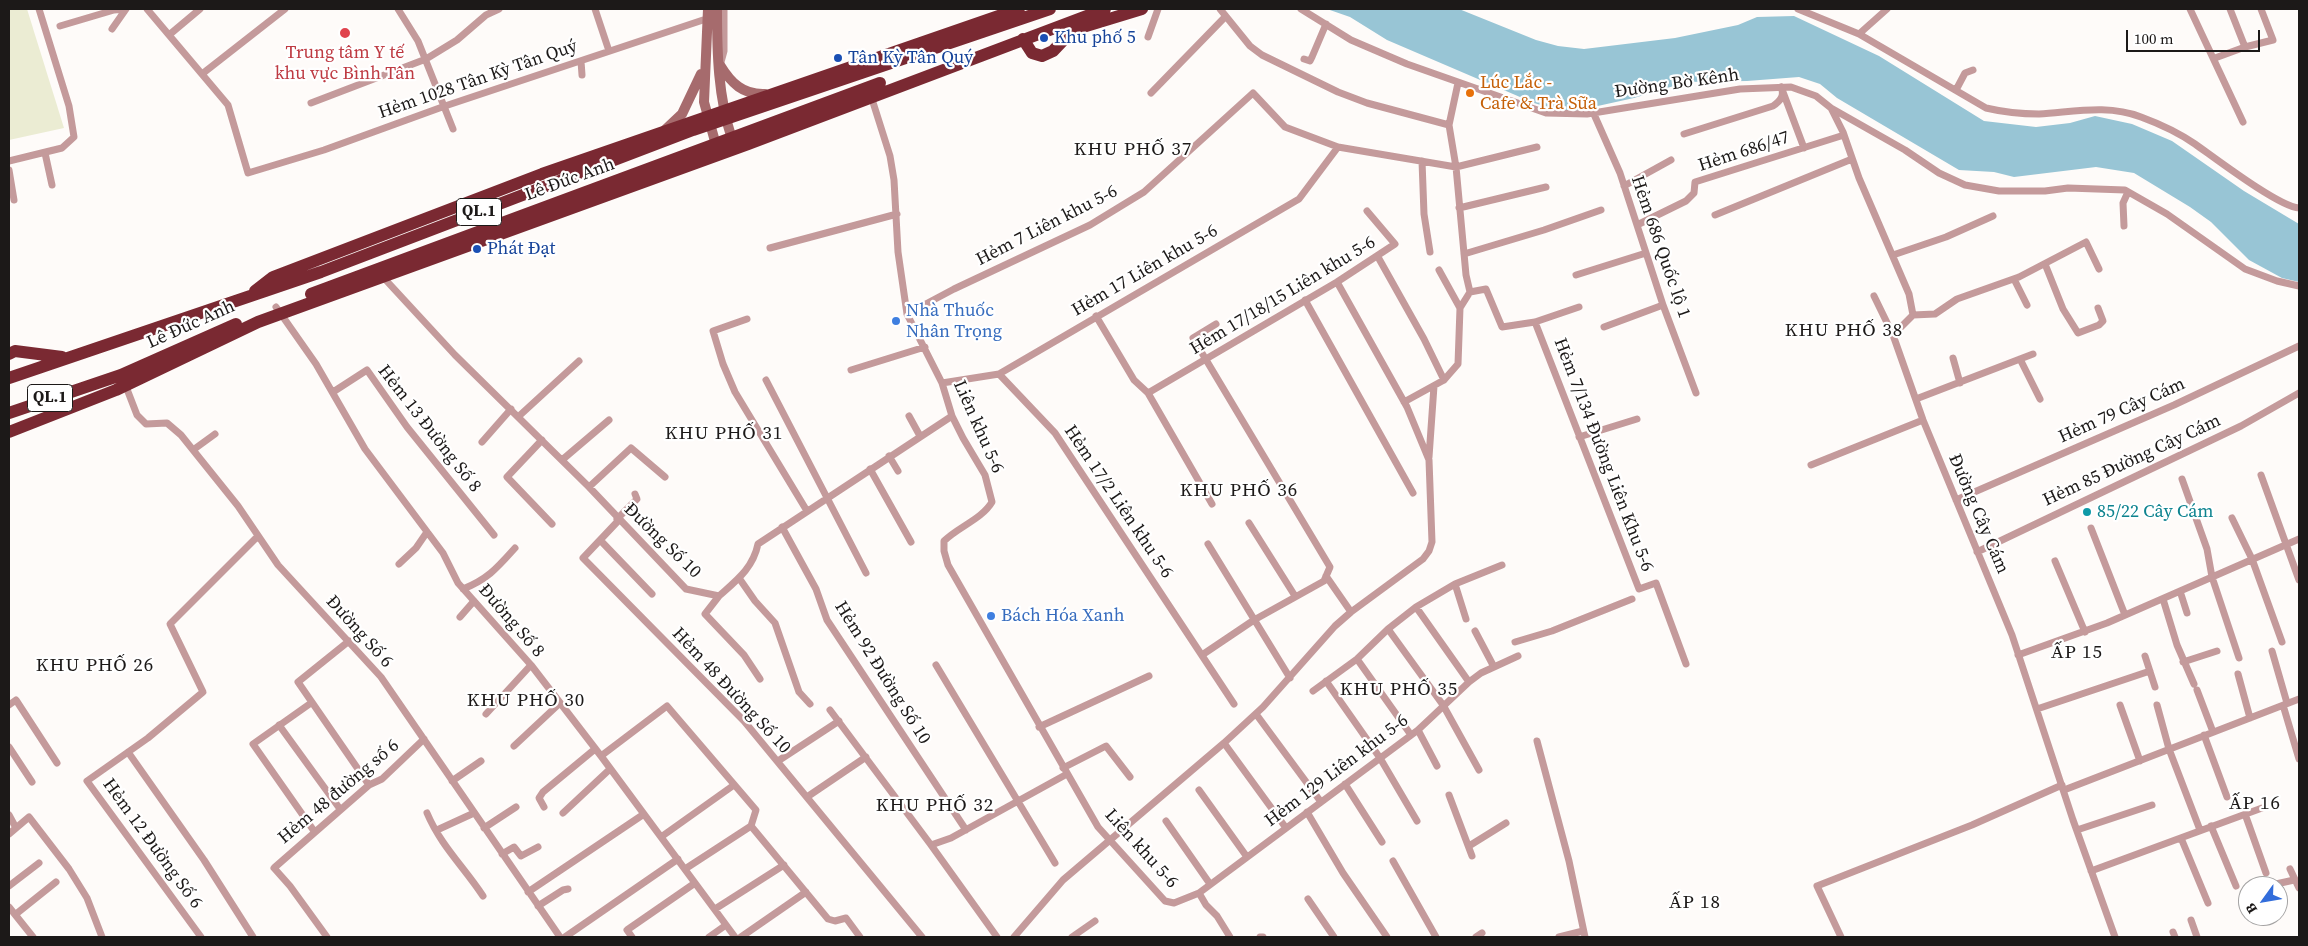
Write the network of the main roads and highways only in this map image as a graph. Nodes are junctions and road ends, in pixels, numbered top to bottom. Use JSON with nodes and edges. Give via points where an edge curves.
{"nodes":[{"id":1,"x":708,"y":9,"type":"edge"},
{"id":2,"x":717,"y":9,"type":"edge"},
{"id":3,"x":1050,"y":9,"type":"edge"},
{"id":4,"x":1082,"y":9,"type":"edge"},
{"id":5,"x":1105,"y":9,"type":"edge"},
{"id":6,"x":1142,"y":9,"type":"edge"},
{"id":7,"x":1020,"y":15,"type":"edge"},
{"id":8,"x":1022,"y":39,"type":"junction"},
{"id":9,"x":712,"y":49,"type":"junction"},
{"id":10,"x":705,"y":64,"type":"junction"},
{"id":11,"x":720,"y":65,"type":"junction"},
{"id":12,"x":870,"y":92,"type":"junction"},
{"id":13,"x":780,"y":95,"type":"junction"},
{"id":14,"x":724,"y":115,"type":"junction"},
{"id":15,"x":707,"y":120,"type":"junction"},
{"id":16,"x":665,"y":130,"type":"junction"},
{"id":17,"x":732,"y":139,"type":"junction"},
{"id":18,"x":716,"y":145,"type":"junction"},
{"id":19,"x":514,"y":184,"type":"junction"},
{"id":20,"x":519,"y":197,"type":"junction"},
{"id":21,"x":248,"y":296,"type":"junction"},
{"id":22,"x":279,"y":310,"type":"junction"},
{"id":23,"x":9,"y":354,"type":"edge"},
{"id":24,"x":67,"y":358,"type":"junction"},
{"id":25,"x":9,"y":378,"type":"edge"},
{"id":26,"x":123,"y":380,"type":"junction"},
{"id":27,"x":9,"y":413,"type":"edge"},
{"id":28,"x":9,"y":432,"type":"edge"}],
"edges":[{"from":1,"to":9,"type":"main road"},
{"from":2,"to":9,"type":"main road"},
{"from":3,"to":7,"type":"highway","number":"QL.1"},
{"from":4,"to":7,"type":"highway","number":"QL.1"},
{"from":5,"to":8,"type":"highway","number":"QL.1"},
{"from":6,"to":8,"type":"highway","via":[[1073,30],[1053,51],[1042,56],[1032,53]]},
{"from":7,"to":12,"type":"highway","name":"Lê Đức Anh","number":"QL.1"},
{"from":7,"to":13,"type":"highway","name":"Lê Đức Anh","number":"QL.1"},
{"from":7,"to":13,"type":"highway","name":"Lê Đức Anh","number":"QL.1"},
{"from":8,"to":12,"type":"highway","name":"Lê Đức Anh","number":"QL.1"},
{"from":9,"to":10,"type":"main road"},
{"from":9,"to":11,"type":"main road"},
{"from":10,"to":15,"type":"main road","via":[[703,98]]},
{"from":10,"to":16,"type":"main road","via":[[682,114]]},
{"from":11,"to":13,"type":"main road","via":[[730,80],[748,93]]},
{"from":11,"to":14,"type":"main road"},
{"from":12,"to":17,"type":"highway","name":"Lê Đức Anh","number":"QL.1"},
{"from":12,"to":22,"type":"highway","name":"Lê Đức Anh","number":"QL.1","via":[[755,141],[383,277]]},
{"from":13,"to":14,"type":"highway","name":"Lê Đức Anh","number":"QL.1"},
{"from":14,"to":15,"type":"highway","name":"Lê Đức Anh","number":"QL.1"},
{"from":14,"to":17,"type":"main road"},
{"from":15,"to":16,"type":"highway","name":"Lê Đức Anh","number":"QL.1"},
{"from":15,"to":18,"type":"main road"},
{"from":15,"to":20,"type":"highway","name":"Lê Đức Anh","number":"QL.1"},
{"from":16,"to":19,"type":"highway","name":"Lê Đức Anh","number":"QL.1"},
{"from":17,"to":18,"type":"highway","name":"Lê Đức Anh","number":"QL.1"},
{"from":18,"to":22,"type":"highway","name":"Lê Đức Anh","number":"QL.1"},
{"from":19,"to":20,"type":"highway"},
{"from":19,"to":21,"type":"highway","name":"Lê Đức Anh","number":"QL.1","via":[[273,277]]},
{"from":20,"to":21,"type":"highway","name":"Lê Đức Anh","number":"QL.1","via":[[321,272]]},
{"from":21,"to":24,"type":"highway","name":"Lê Đức Anh","number":"QL.1"},
{"from":22,"to":26,"type":"highway","name":"Lê Đức Anh","number":"QL.1"},
{"from":23,"to":24,"type":"highway","name":"Lê Đức Anh","number":"QL.1","via":[[15,351]]},
{"from":24,"to":25,"type":"highway","name":"Lê Đức Anh","number":"QL.1"},
{"from":26,"to":27,"type":"highway","name":"Lê Đức Anh","number":"QL.1"},
{"from":26,"to":28,"type":"highway","name":"Lê Đức Anh","number":"QL.1"}]}
